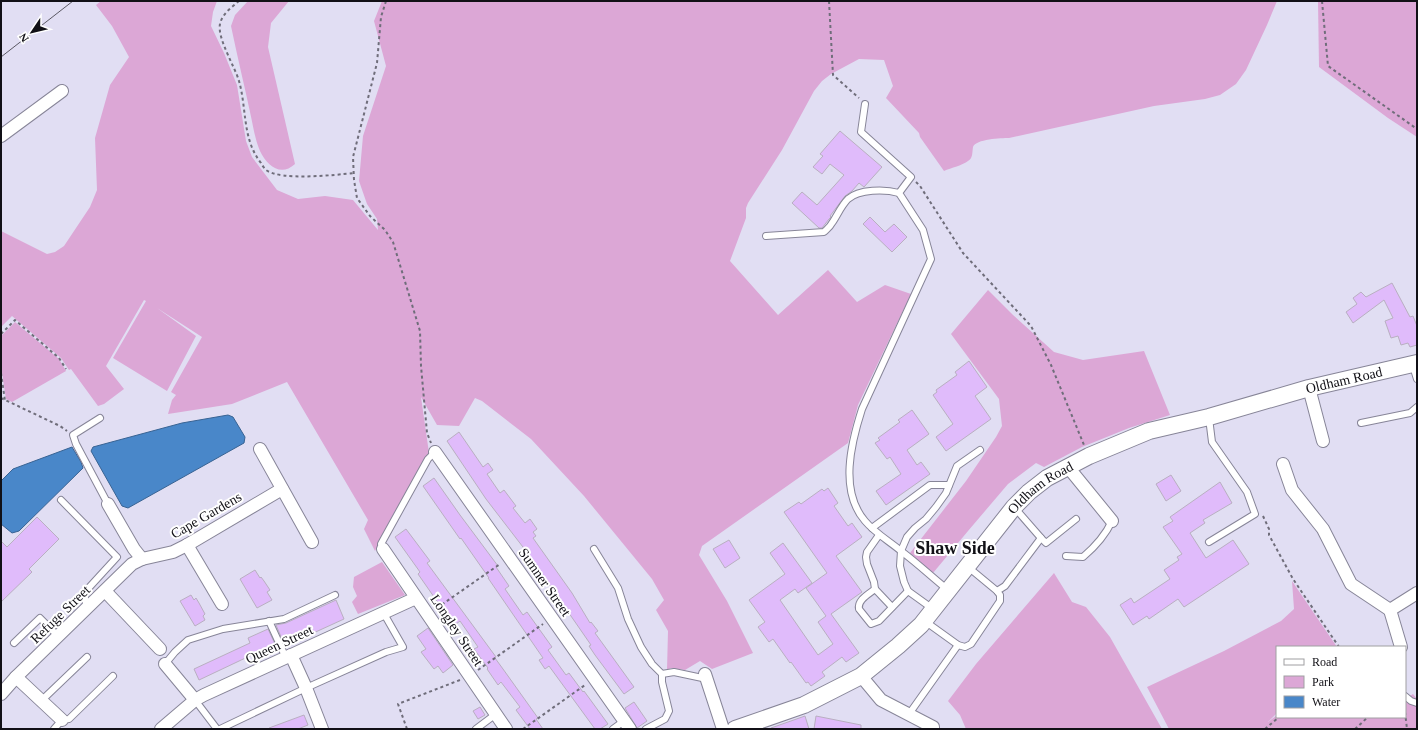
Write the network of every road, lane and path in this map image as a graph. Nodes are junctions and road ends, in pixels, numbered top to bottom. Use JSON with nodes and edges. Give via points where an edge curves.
{"nodes":[{"id":1,"x":239,"y":1,"type":"edge"},
{"id":2,"x":386,"y":1,"type":"edge"},
{"id":3,"x":829,"y":1,"type":"edge"},
{"id":4,"x":1322,"y":1,"type":"edge"},
{"id":5,"x":62,"y":91,"type":"dead end"},
{"id":6,"x":865,"y":104,"type":"joint"},
{"id":7,"x":1417,"y":129,"type":"edge"},
{"id":8,"x":1,"y":136,"type":"edge"},
{"id":9,"x":354,"y":173,"type":"junction"},
{"id":10,"x":911,"y":177,"type":"junction"},
{"id":11,"x":899,"y":192,"type":"junction"},
{"id":12,"x":766,"y":236,"type":"dead end"},
{"id":13,"x":1,"y":334,"type":"edge"},
{"id":14,"x":1415,"y":364,"type":"edge"},
{"id":15,"x":66,"y":369,"type":"dead end"},
{"id":16,"x":1,"y":373,"type":"edge"},
{"id":17,"x":1417,"y":380,"type":"edge"},
{"id":18,"x":1309,"y":388,"type":"junction"},
{"id":19,"x":1,"y":398,"type":"edge"},
{"id":20,"x":5,"y":401,"type":"junction"},
{"id":21,"x":1417,"y":407,"type":"edge"},
{"id":22,"x":1209,"y":417,"type":"junction"},
{"id":23,"x":100,"y":418,"type":"dead end"},
{"id":24,"x":1361,"y":423,"type":"dead end"},
{"id":25,"x":73,"y":435,"type":"junction"},
{"id":26,"x":1323,"y":441,"type":"dead end"},
{"id":27,"x":260,"y":449,"type":"dead end"},
{"id":28,"x":980,"y":450,"type":"dead end"},
{"id":29,"x":435,"y":452,"type":"junction"},
{"id":30,"x":1089,"y":456,"type":"junction"},
{"id":31,"x":1283,"y":464,"type":"dead end"},
{"id":32,"x":1068,"y":467,"type":"junction"},
{"id":33,"x":949,"y":485,"type":"junction"},
{"id":34,"x":282,"y":489,"type":"junction"},
{"id":35,"x":62,"y":500,"type":"dead end"},
{"id":36,"x":108,"y":504,"type":"joint"},
{"id":37,"x":1014,"y":507,"type":"junction"},
{"id":38,"x":1260,"y":510,"type":"dead end"},
{"id":39,"x":1076,"y":519,"type":"dead end"},
{"id":40,"x":1112,"y":520,"type":"joint"},
{"id":41,"x":872,"y":528,"type":"junction"},
{"id":42,"x":879,"y":534,"type":"junction"},
{"id":43,"x":1040,"y":538,"type":"junction"},
{"id":44,"x":312,"y":542,"type":"dead end"},
{"id":45,"x":1209,"y":542,"type":"dead end"},
{"id":46,"x":187,"y":545,"type":"junction"},
{"id":47,"x":383,"y":549,"type":"joint"},
{"id":48,"x":594,"y":549,"type":"dead end"},
{"id":49,"x":901,"y":550,"type":"junction"},
{"id":50,"x":1066,"y":556,"type":"dead end"},
{"id":51,"x":510,"y":558,"type":"junction"},
{"id":52,"x":142,"y":559,"type":"junction"},
{"id":53,"x":967,"y":566,"type":"junction"},
{"id":54,"x":875,"y":589,"type":"junction"},
{"id":55,"x":948,"y":590,"type":"junction"},
{"id":56,"x":105,"y":591,"type":"junction"},
{"id":57,"x":908,"y":591,"type":"junction"},
{"id":58,"x":998,"y":591,"type":"junction"},
{"id":59,"x":1417,"y":593,"type":"edge"},
{"id":60,"x":335,"y":595,"type":"dead end"},
{"id":61,"x":416,"y":598,"type":"junction"},
{"id":62,"x":222,"y":604,"type":"dead end"},
{"id":63,"x":892,"y":606,"type":"junction"},
{"id":64,"x":87,"y":609,"type":"junction"},
{"id":65,"x":1390,"y":610,"type":"junction"},
{"id":66,"x":383,"y":612,"type":"junction"},
{"id":67,"x":428,"y":614,"type":"junction"},
{"id":68,"x":929,"y":615,"type":"junction"},
{"id":69,"x":552,"y":618,"type":"junction"},
{"id":70,"x":269,"y":621,"type":"junction"},
{"id":71,"x":58,"y":636,"type":"junction"},
{"id":72,"x":14,"y":643,"type":"dead end"},
{"id":73,"x":958,"y":646,"type":"junction"},
{"id":74,"x":1338,"y":646,"type":"edge"},
{"id":75,"x":1401,"y":646,"type":"edge"},
{"id":76,"x":160,"y":648,"type":"dead end"},
{"id":77,"x":288,"y":656,"type":"junction"},
{"id":78,"x":87,"y":657,"type":"dead end"},
{"id":79,"x":165,"y":664,"type":"joint"},
{"id":80,"x":662,"y":674,"type":"junction"},
{"id":81,"x":113,"y":676,"type":"dead end"},
{"id":82,"x":470,"y":676,"type":"junction"},
{"id":83,"x":706,"y":676,"type":"joint"},
{"id":84,"x":861,"y":676,"type":"junction"},
{"id":85,"x":16,"y":677,"type":"junction"},
{"id":86,"x":594,"y":678,"type":"junction"},
{"id":87,"x":306,"y":688,"type":"junction"},
{"id":88,"x":1,"y":694,"type":"edge"},
{"id":89,"x":1406,"y":697,"type":"edge"},
{"id":90,"x":195,"y":700,"type":"junction"},
{"id":91,"x":42,"y":701,"type":"junction"},
{"id":92,"x":1417,"y":703,"type":"edge"},
{"id":93,"x":496,"y":714,"type":"junction"},
{"id":94,"x":909,"y":714,"type":"junction"},
{"id":95,"x":1279,"y":718,"type":"edge"},
{"id":96,"x":1367,"y":718,"type":"edge"},
{"id":97,"x":1406,"y":718,"type":"edge"},
{"id":98,"x":58,"y":725,"type":"edge"},
{"id":99,"x":627,"y":725,"type":"edge"},
{"id":100,"x":161,"y":729,"type":"edge"},
{"id":101,"x":217,"y":729,"type":"edge"},
{"id":102,"x":220,"y":729,"type":"edge"},
{"id":103,"x":322,"y":729,"type":"edge"},
{"id":104,"x":407,"y":729,"type":"edge"},
{"id":105,"x":476,"y":729,"type":"edge"},
{"id":106,"x":506,"y":729,"type":"edge"},
{"id":107,"x":523,"y":729,"type":"edge"},
{"id":108,"x":613,"y":729,"type":"edge"},
{"id":109,"x":646,"y":729,"type":"edge"},
{"id":110,"x":723,"y":729,"type":"edge"},
{"id":111,"x":735,"y":729,"type":"edge"},
{"id":112,"x":933,"y":729,"type":"edge"},
{"id":113,"x":1265,"y":729,"type":"edge"},
{"id":114,"x":1355,"y":729,"type":"edge"},
{"id":115,"x":1407,"y":729,"type":"edge"}],
"edges":[{"from":1,"to":9,"type":"path","via":[[224,15],[219,25],[223,43],[239,82],[249,143],[255,155],[267,170],[285,176]]},
{"from":2,"to":9,"type":"path","via":[[377,63],[353,157]]},
{"from":3,"to":6,"type":"path","via":[[833,75]]},
{"from":4,"to":7,"type":"path","via":[[1328,66]]},
{"from":5,"to":8,"type":"street"},
{"from":6,"to":10,"type":"lane","via":[[861,132]]},
{"from":9,"to":29,"type":"path","via":[[357,198],[393,242],[420,331],[427,433]]},
{"from":10,"to":11,"type":"lane"},
{"from":10,"to":30,"type":"path","via":[[920,186],[963,253],[1031,326],[1051,365]]},
{"from":11,"to":12,"type":"lane","via":[[871,191],[848,199],[824,232]]},
{"from":11,"to":41,"type":"lane","via":[[923,230],[931,258],[862,409],[854,433],[849,478],[856,506]]},
{"from":13,"to":15,"type":"path","via":[[15,320],[59,358]]},
{"from":14,"to":17,"type":"lane"},
{"from":14,"to":18,"type":"main road","name":"Oldham Road"},
{"from":16,"to":20,"type":"path"},
{"from":18,"to":22,"type":"main road","name":"Oldham Road"},
{"from":18,"to":26,"type":"street"},
{"from":19,"to":20,"type":"path"},
{"from":20,"to":25,"type":"path","via":[[60,426]]},
{"from":21,"to":24,"type":"lane","via":[[1410,413]]},
{"from":22,"to":30,"type":"main road","name":"Oldham Road","via":[[1149,432]]},
{"from":22,"to":45,"type":"lane","via":[[1212,442],[1247,492],[1255,514]]},
{"from":23,"to":25,"type":"lane"},
{"from":25,"to":36,"type":"lane"},
{"from":27,"to":34,"type":"street"},
{"from":28,"to":33,"type":"lane","via":[[957,466]]},
{"from":29,"to":47,"type":"lane","via":[[428,459],[381,544]]},
{"from":29,"to":51,"type":"street","name":"Sumner Street"},
{"from":30,"to":32,"type":"main road","name":"Oldham Road"},
{"from":31,"to":65,"type":"street","via":[[1292,490],[1323,529],[1351,584]]},
{"from":32,"to":37,"type":"main road","name":"Oldham Road","via":[[1047,478]]},
{"from":32,"to":40,"type":"street"},
{"from":33,"to":41,"type":"lane","via":[[930,485]]},
{"from":33,"to":49,"type":"lane","via":[[936,507],[907,537]]},
{"from":34,"to":44,"type":"street"},
{"from":34,"to":46,"type":"street","name":"Cape Gardens"},
{"from":35,"to":64,"type":"lane","via":[[117,557],[84,593]]},
{"from":36,"to":52,"type":"street","via":[[134,550]]},
{"from":37,"to":43,"type":"lane"},
{"from":37,"to":53,"type":"main road","name":"Oldham Road"},
{"from":38,"to":74,"type":"path","via":[[1269,529],[1269,535],[1293,579]]},
{"from":39,"to":43,"type":"lane","via":[[1046,543]]},
{"from":40,"to":50,"type":"lane","via":[[1106,534],[1083,557]]},
{"from":41,"to":42,"type":"lane"},
{"from":42,"to":49,"type":"lane"},
{"from":42,"to":54,"type":"lane","via":[[866,557]]},
{"from":43,"to":58,"type":"lane","via":[[1005,586]]},
{"from":46,"to":52,"type":"street","name":"Cape Gardens","via":[[173,552]]},
{"from":46,"to":62,"type":"street"},
{"from":47,"to":61,"type":"street","name":"Longley Street"},
{"from":48,"to":80,"type":"lane","via":[[618,588],[641,647]]},
{"from":49,"to":55,"type":"lane"},
{"from":49,"to":57,"type":"lane","via":[[900,566]]},
{"from":51,"to":67,"type":"path"},
{"from":51,"to":69,"type":"street","name":"Sumner Street"},
{"from":52,"to":56,"type":"street","name":"Refuge Street","via":[[132,564]]},
{"from":53,"to":55,"type":"main road","name":"Oldham Road"},
{"from":53,"to":58,"type":"lane"},
{"from":54,"to":63,"type":"lane"},
{"from":54,"to":63,"type":"lane","via":[[859,602],[858,606],[869,622],[877,623]]},
{"from":55,"to":68,"type":"main road","name":"Oldham Road"},
{"from":56,"to":64,"type":"street","name":"Refuge Street"},
{"from":56,"to":76,"type":"street"},
{"from":57,"to":63,"type":"lane"},
{"from":57,"to":68,"type":"lane"},
{"from":58,"to":73,"type":"lane","via":[[1000,601],[971,644],[965,647]]},
{"from":59,"to":65,"type":"street"},
{"from":60,"to":70,"type":"lane","via":[[284,618]]},
{"from":61,"to":66,"type":"street","name":"Queen Street"},
{"from":61,"to":67,"type":"street","name":"Longley Street"},
{"from":64,"to":71,"type":"street","name":"Refuge Street"},
{"from":65,"to":75,"type":"street"},
{"from":66,"to":77,"type":"street","name":"Queen Street"},
{"from":66,"to":87,"type":"lane","via":[[402,647]]},
{"from":67,"to":82,"type":"street","name":"Longley Street"},
{"from":68,"to":73,"type":"lane"},
{"from":68,"to":84,"type":"main road","name":"Oldham Road","via":[[898,646]]},
{"from":69,"to":82,"type":"path"},
{"from":69,"to":86,"type":"street","name":"Sumner Street"},
{"from":70,"to":77,"type":"lane"},
{"from":70,"to":79,"type":"lane","via":[[223,629],[188,640]]},
{"from":71,"to":72,"type":"lane","via":[[40,618]]},
{"from":71,"to":85,"type":"street","name":"Refuge Street"},
{"from":73,"to":94,"type":"lane"},
{"from":77,"to":87,"type":"street"},
{"from":77,"to":90,"type":"street","name":"Queen Street"},
{"from":78,"to":91,"type":"lane"},
{"from":79,"to":90,"type":"street"},
{"from":80,"to":83,"type":"lane","via":[[674,672]]},
{"from":80,"to":109,"type":"lane","via":[[669,711],[665,719]]},
{"from":81,"to":98,"type":"lane","via":[[69,719]]},
{"from":82,"to":93,"type":"street","name":"Longley Street"},
{"from":82,"to":104,"type":"path","via":[[398,704]]},
{"from":83,"to":110,"type":"street"},
{"from":84,"to":94,"type":"street","via":[[881,700]]},
{"from":84,"to":111,"type":"main road","name":"Oldham Road","via":[[804,705]]},
{"from":85,"to":88,"type":"street","name":"Refuge Street"},
{"from":85,"to":91,"type":"street"},
{"from":86,"to":99,"type":"street","name":"Sumner Street"},
{"from":86,"to":107,"type":"path"},
{"from":87,"to":102,"type":"lane"},
{"from":87,"to":103,"type":"street"},
{"from":89,"to":92,"type":"lane"},
{"from":90,"to":100,"type":"street","name":"Queen Street"},
{"from":90,"to":101,"type":"lane"},
{"from":91,"to":98,"type":"street"},
{"from":93,"to":105,"type":"lane"},
{"from":93,"to":106,"type":"street","name":"Longley Street"},
{"from":94,"to":112,"type":"street"},
{"from":95,"to":113,"type":"path"},
{"from":96,"to":114,"type":"path"},
{"from":97,"to":115,"type":"path"},
{"from":99,"to":108,"type":"lane"}]}
